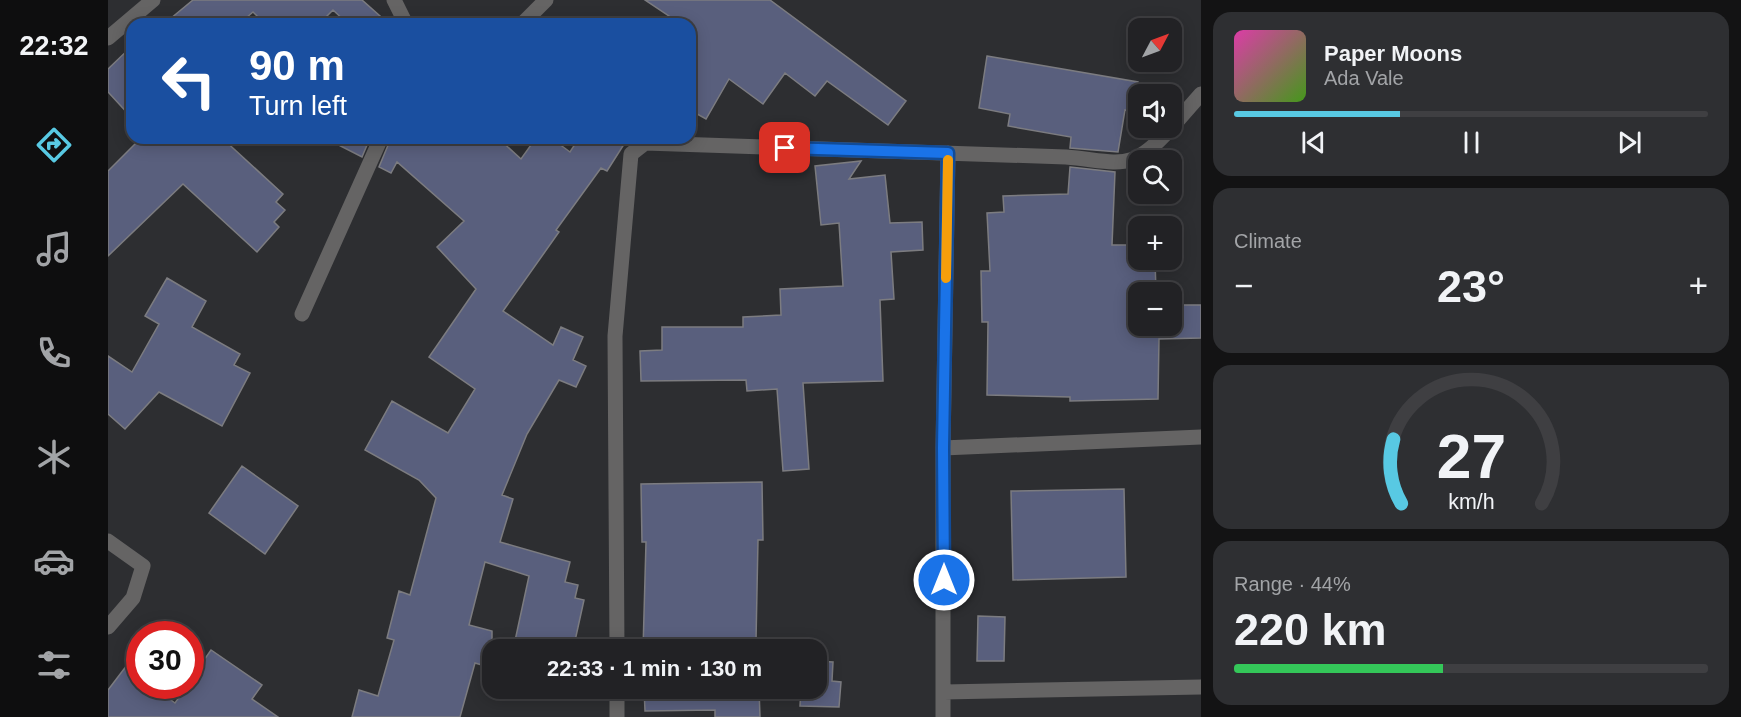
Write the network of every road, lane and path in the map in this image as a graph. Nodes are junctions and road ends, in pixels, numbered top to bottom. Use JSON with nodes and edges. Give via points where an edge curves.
{"nodes":[{"id":1,"x":153,"y":0,"type":"edge"},
{"id":2,"x":394,"y":0,"type":"edge"},
{"id":3,"x":546,"y":0,"type":"edge"},
{"id":4,"x":132,"y":18,"type":"edge"},
{"id":5,"x":403,"y":18,"type":"edge"},
{"id":6,"x":528,"y":18,"type":"edge"},
{"id":7,"x":126,"y":22,"type":"edge"},
{"id":8,"x":126,"y":23,"type":"edge"},
{"id":9,"x":108,"y":25,"type":"edge"},
{"id":10,"x":108,"y":38,"type":"edge"},
{"id":11,"x":1201,"y":94,"type":"edge"},
{"id":12,"x":1182,"y":115,"type":"edge"},
{"id":13,"x":1162,"y":138,"type":"edge"},
{"id":14,"x":378,"y":144,"type":"edge"},
{"id":15,"x":644,"y":144,"type":"edge"},
{"id":16,"x":675,"y":144,"type":"edge"},
{"id":17,"x":948,"y":153,"type":"junction"},
{"id":18,"x":302,"y":314,"type":"dead end"},
{"id":19,"x":1201,"y":437,"type":"edge"},
{"id":20,"x":943,"y":448,"type":"junction"},
{"id":21,"x":108,"y":541,"type":"edge"},
{"id":22,"x":108,"y":627,"type":"edge"},
{"id":23,"x":617,"y":639,"type":"edge"},
{"id":24,"x":1201,"y":687,"type":"edge"},
{"id":25,"x":944,"y":692,"type":"junction"},
{"id":26,"x":617,"y":699,"type":"edge"},
{"id":27,"x":617,"y":717,"type":"edge"},
{"id":28,"x":943,"y":717,"type":"edge"}],
"edges":[{"from":1,"to":4,"type":"street"},
{"from":2,"to":5,"type":"street"},
{"from":3,"to":6,"type":"street"},
{"from":7,"to":9,"type":"street"},
{"from":8,"to":10,"type":"street"},
{"from":11,"to":12,"type":"street"},
{"from":13,"to":17,"type":"street","via":[[1130,163]]},
{"from":14,"to":18,"type":"street"},
{"from":15,"to":23,"type":"street","via":[[632,154],[615,336]]},
{"from":16,"to":17,"type":"street"},
{"from":17,"to":20,"type":"street"},
{"from":19,"to":20,"type":"street"},
{"from":20,"to":25,"type":"street"},
{"from":21,"to":22,"type":"street","via":[[142,566],[133,598]]},
{"from":24,"to":25,"type":"street"},
{"from":25,"to":28,"type":"street"},
{"from":26,"to":27,"type":"street"}]}
